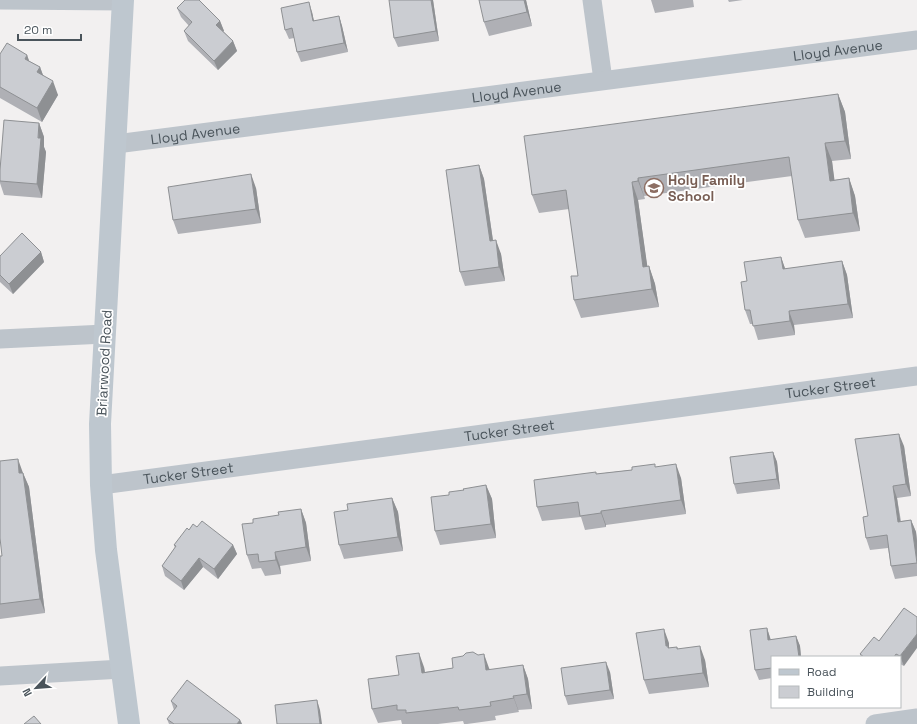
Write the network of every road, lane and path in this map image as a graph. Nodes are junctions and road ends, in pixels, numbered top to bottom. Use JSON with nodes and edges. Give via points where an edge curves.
{"nodes":[{"id":1,"x":0,"y":0,"type":"edge"},
{"id":2,"x":123,"y":0,"type":"edge"},
{"id":3,"x":592,"y":0,"type":"edge"},
{"id":4,"x":917,"y":40,"type":"edge"},
{"id":5,"x":603,"y":80,"type":"junction"},
{"id":6,"x":116,"y":144,"type":"junction"},
{"id":7,"x":105,"y":334,"type":"junction"},
{"id":8,"x":0,"y":339,"type":"edge"},
{"id":9,"x":917,"y":376,"type":"edge"},
{"id":10,"x":101,"y":485,"type":"junction"},
{"id":11,"x":122,"y":669,"type":"junction"},
{"id":12,"x":0,"y":676,"type":"edge"},
{"id":13,"x":917,"y":718,"type":"edge"},
{"id":14,"x":129,"y":724,"type":"edge"},
{"id":15,"x":875,"y":724,"type":"edge"}],
"edges":[{"from":1,"to":2,"type":"street"},
{"from":2,"to":6,"type":"street","name":"Briarwood Road"},
{"from":3,"to":5,"type":"street"},
{"from":4,"to":5,"type":"street","name":"Lloyd Avenue"},
{"from":5,"to":6,"type":"street","name":"Lloyd Avenue"},
{"from":6,"to":7,"type":"street","name":"Briarwood Road"},
{"from":7,"to":8,"type":"street"},
{"from":7,"to":10,"type":"street","name":"Briarwood Road","via":[[100,424]]},
{"from":9,"to":10,"type":"street","name":"Tucker Street"},
{"from":10,"to":11,"type":"street","name":"Briarwood Road","via":[[106,550]]},
{"from":11,"to":12,"type":"street"},
{"from":11,"to":14,"type":"street","name":"Briarwood Road"},
{"from":13,"to":15,"type":"street"}]}
